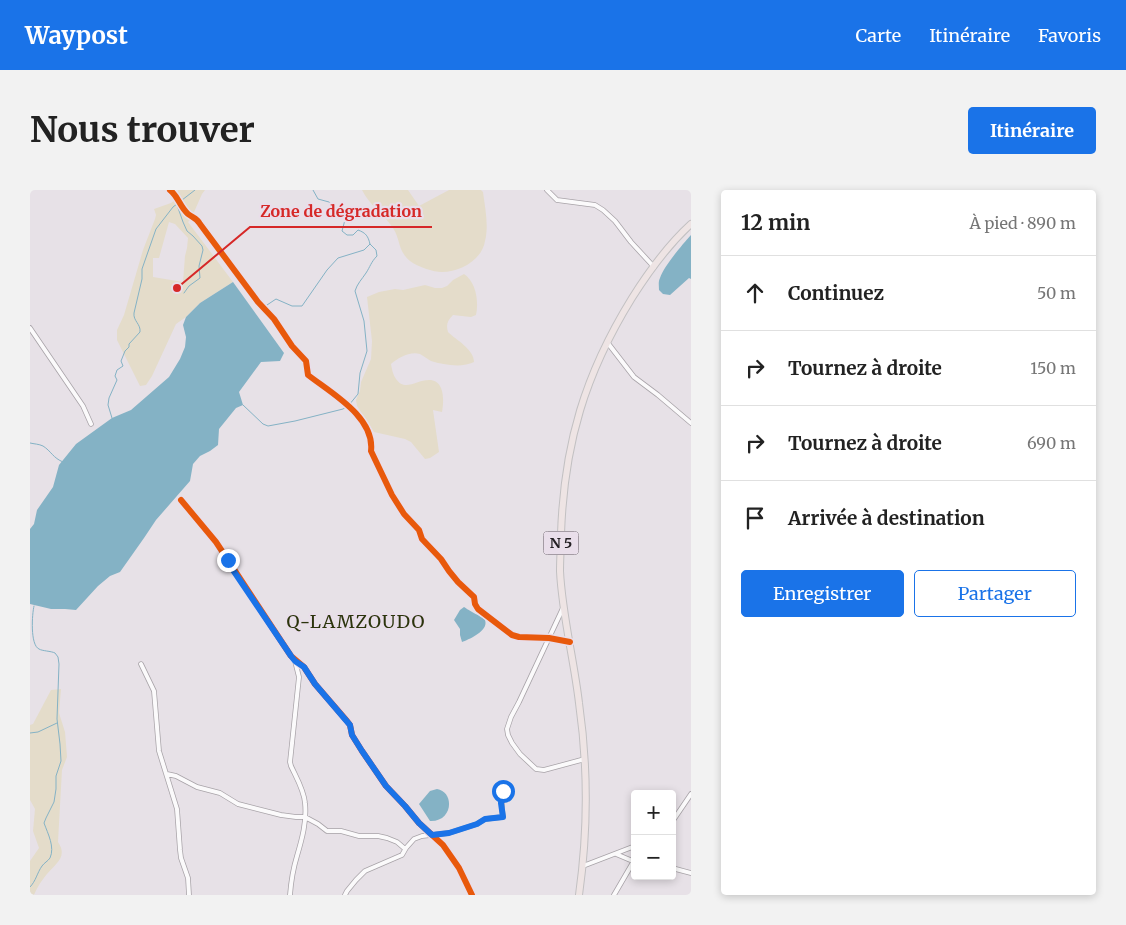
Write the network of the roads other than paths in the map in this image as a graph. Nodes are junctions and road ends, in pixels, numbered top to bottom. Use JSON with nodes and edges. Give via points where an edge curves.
{"nodes":[{"id":1,"x":170,"y":190,"type":"edge"},
{"id":2,"x":546,"y":190,"type":"edge"},
{"id":3,"x":691,"y":224,"type":"edge"},
{"id":4,"x":654,"y":267,"type":"junction"},
{"id":5,"x":30,"y":328,"type":"edge"},
{"id":6,"x":607,"y":342,"type":"junction"},
{"id":7,"x":691,"y":423,"type":"edge"},
{"id":8,"x":91,"y":424,"type":"dead end"},
{"id":9,"x":181,"y":500,"type":"dead end"},
{"id":10,"x":564,"y":606,"type":"junction"},
{"id":11,"x":549,"y":638,"type":"junction"},
{"id":12,"x":570,"y":642,"type":"junction"},
{"id":13,"x":295,"y":661,"type":"junction"},
{"id":14,"x":141,"y":664,"type":"dead end"},
{"id":15,"x":585,"y":759,"type":"junction"},
{"id":16,"x":167,"y":774,"type":"junction"},
{"id":17,"x":506,"y":784,"type":"dead end"},
{"id":18,"x":691,"y":794,"type":"edge"},
{"id":19,"x":676,"y":816,"type":"edge"},
{"id":20,"x":305,"y":818,"type":"junction"},
{"id":21,"x":432,"y":835,"type":"junction"},
{"id":22,"x":631,"y":847,"type":"edge"},
{"id":23,"x":406,"y":848,"type":"junction"},
{"id":24,"x":616,"y":853,"type":"junction"},
{"id":25,"x":631,"y":859,"type":"edge"},
{"id":26,"x":631,"y":865,"type":"edge"},
{"id":27,"x":583,"y":866,"type":"junction"},
{"id":28,"x":676,"y":869,"type":"edge"},
{"id":29,"x":691,"y":873,"type":"edge"},
{"id":30,"x":189,"y":895,"type":"edge"},
{"id":31,"x":290,"y":895,"type":"edge"},
{"id":32,"x":345,"y":895,"type":"edge"},
{"id":33,"x":472,"y":895,"type":"edge"},
{"id":34,"x":579,"y":895,"type":"edge"},
{"id":35,"x":614,"y":895,"type":"edge"}],
"edges":[{"from":1,"to":11,"type":"street","via":[[187,214],[198,219],[306,361],[308,375],[349,406],[364,423],[372,444],[371,451],[392,495],[419,530],[422,539],[474,597],[478,609],[519,638]]},
{"from":2,"to":4,"type":"street","via":[[557,200],[595,205],[603,210]]},
{"from":3,"to":4,"type":"highway","number":"N 5"},
{"from":4,"to":6,"type":"highway","number":"N 5"},
{"from":5,"to":8,"type":"street","via":[[83,406]]},
{"from":6,"to":7,"type":"street","via":[[634,377]]},
{"from":6,"to":10,"type":"highway","number":"N 5","via":[[584,396],[568,461],[562,504],[560,571]]},
{"from":9,"to":13,"type":"street","via":[[216,542]]},
{"from":10,"to":11,"type":"street"},
{"from":10,"to":12,"type":"highway","number":"N 5"},
{"from":11,"to":12,"type":"street"},
{"from":11,"to":15,"type":"street","via":[[510,717],[508,735],[536,770]]},
{"from":12,"to":15,"type":"highway","number":"N 5"},
{"from":13,"to":20,"type":"street","via":[[300,677],[291,766],[304,797]]},
{"from":13,"to":21,"type":"street","via":[[304,667],[350,725],[352,735],[386,786]]},
{"from":14,"to":16,"type":"street","via":[[154,691],[159,751]]},
{"from":15,"to":27,"type":"highway","number":"N 5"},
{"from":16,"to":20,"type":"street","via":[[220,793],[238,804]]},
{"from":16,"to":30,"type":"street","via":[[177,809],[181,858],[188,878]]},
{"from":17,"to":21,"type":"street","via":[[501,803],[503,817]]},
{"from":18,"to":19,"type":"street"},
{"from":20,"to":23,"type":"street","via":[[327,831],[378,836]]},
{"from":20,"to":31,"type":"street"},
{"from":21,"to":23,"type":"street","via":[[414,839]]},
{"from":21,"to":33,"type":"street","via":[[459,868]]},
{"from":22,"to":24,"type":"street"},
{"from":23,"to":32,"type":"street","via":[[402,855],[365,871]]},
{"from":24,"to":25,"type":"street"},
{"from":24,"to":27,"type":"street"},
{"from":26,"to":35,"type":"street"},
{"from":27,"to":34,"type":"highway","number":"N 5"},
{"from":28,"to":29,"type":"street"}]}
